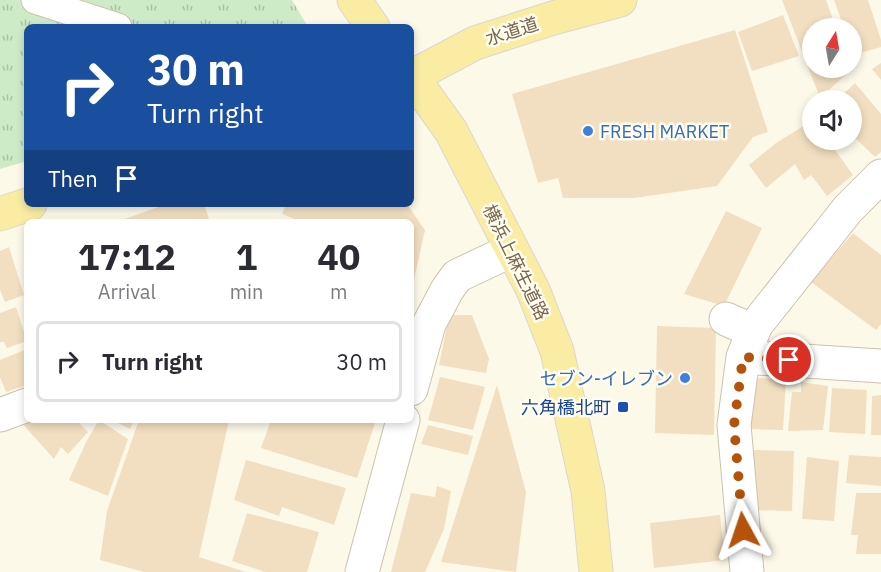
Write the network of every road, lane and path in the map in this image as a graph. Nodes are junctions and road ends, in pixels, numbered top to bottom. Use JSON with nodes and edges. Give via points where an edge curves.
{"nodes":[{"id":1,"x":35,"y":0,"type":"edge"},
{"id":2,"x":354,"y":0,"type":"edge"},
{"id":3,"x":620,"y":0,"type":"edge"},
{"id":4,"x":109,"y":24,"type":"edge"},
{"id":5,"x":371,"y":24,"type":"edge"},
{"id":6,"x":414,"y":74,"type":"edge"},
{"id":7,"x":414,"y":80,"type":"edge"},
{"id":8,"x":881,"y":176,"type":"edge"},
{"id":9,"x":24,"y":206,"type":"edge"},
{"id":10,"x":0,"y":214,"type":"edge"},
{"id":11,"x":512,"y":250,"type":"junction"},
{"id":12,"x":741,"y":336,"type":"junction"},
{"id":13,"x":881,"y":366,"type":"edge"},
{"id":14,"x":414,"y":378,"type":"edge"},
{"id":15,"x":24,"y":406,"type":"edge"},
{"id":16,"x":0,"y":415,"type":"edge"},
{"id":17,"x":402,"y":423,"type":"edge"},
{"id":18,"x":362,"y":572,"type":"edge"},
{"id":19,"x":596,"y":572,"type":"edge"},
{"id":20,"x":747,"y":572,"type":"edge"}],
"edges":[{"from":1,"to":4,"type":"street"},
{"from":2,"to":5,"type":"main road"},
{"from":3,"to":6,"type":"main road","name":"水道道","via":[[476,43]]},
{"from":7,"to":11,"type":"main road","name":"横浜上麻生道路","via":[[451,131]]},
{"from":8,"to":12,"type":"street","via":[[848,209],[756,324]]},
{"from":9,"to":10,"type":"main road"},
{"from":11,"to":14,"type":"street","via":[[457,276],[429,324]]},
{"from":11,"to":19,"type":"main road","name":"横浜上麻生道路","via":[[533,290],[556,351],[588,491]]},
{"from":12,"to":13,"type":"street"},
{"from":12,"to":20,"type":"street","via":[[734,425]]},
{"from":15,"to":16,"type":"street"},
{"from":17,"to":18,"type":"street"}]}
